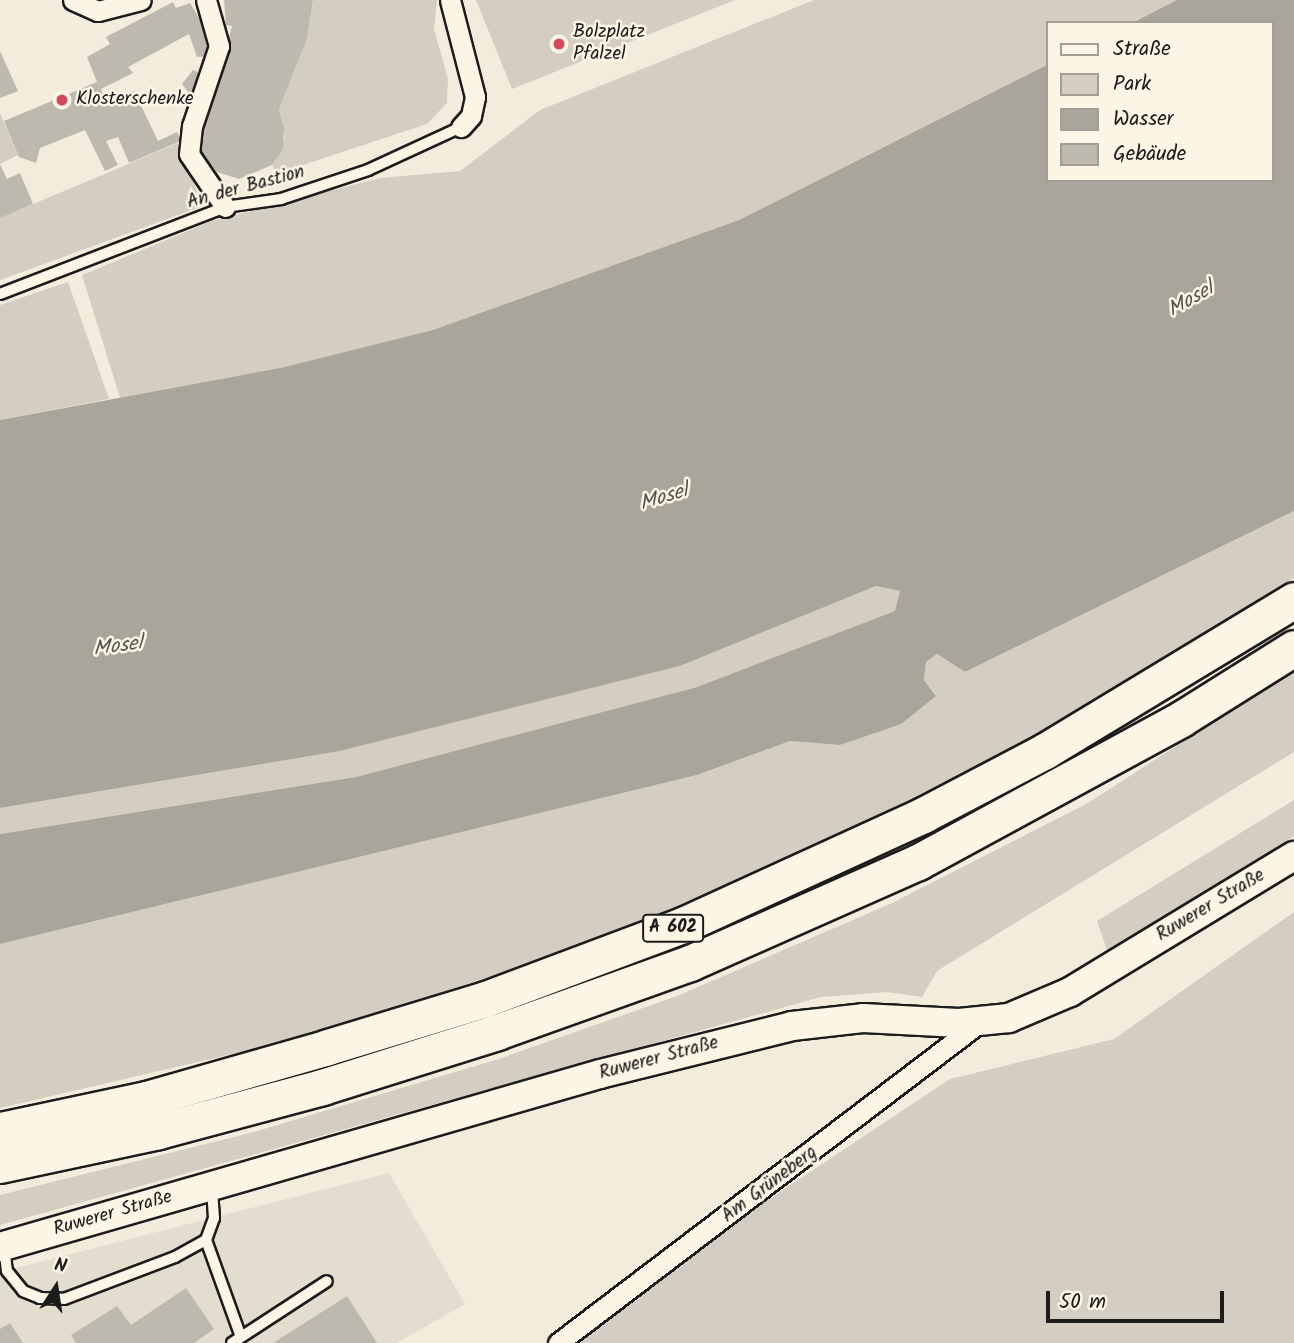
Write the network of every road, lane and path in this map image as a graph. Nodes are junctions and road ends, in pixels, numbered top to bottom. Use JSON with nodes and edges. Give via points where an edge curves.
{"nodes":[{"id":1,"x":73,"y":0,"type":"edge"},
{"id":2,"x":141,"y":0,"type":"edge"},
{"id":3,"x":206,"y":0,"type":"edge"},
{"id":4,"x":450,"y":0,"type":"edge"},
{"id":5,"x":461,"y":127,"type":"joint"},
{"id":6,"x":225,"y":207,"type":"junction"},
{"id":7,"x":0,"y":294,"type":"edge"},
{"id":8,"x":1294,"y":600,"type":"edge"},
{"id":9,"x":1294,"y":648,"type":"edge"},
{"id":10,"x":1294,"y":856,"type":"edge"},
{"id":11,"x":979,"y":1023,"type":"junction"},
{"id":12,"x":0,"y":1130,"type":"edge"},
{"id":13,"x":0,"y":1166,"type":"edge"},
{"id":14,"x":212,"y":1186,"type":"junction"},
{"id":15,"x":206,"y":1240,"type":"junction"},
{"id":16,"x":2,"y":1247,"type":"edge"},
{"id":17,"x":327,"y":1281,"type":"dead end"},
{"id":18,"x":236,"y":1340,"type":"edge"},
{"id":19,"x":558,"y":1343,"type":"edge"}],
"edges":[{"from":1,"to":2,"type":"street","via":[[98,11]]},
{"from":3,"to":6,"type":"street","via":[[219,46],[192,126],[189,154]]},
{"from":4,"to":5,"type":"street","via":[[475,97],[471,116]]},
{"from":5,"to":6,"type":"lane","name":"An der Bastion","via":[[368,170],[281,199]]},
{"from":6,"to":7,"type":"lane","name":"An der Bastion"},
{"from":8,"to":12,"type":"highway","number":"A 602","via":[[1045,751],[923,815],[683,925],[483,1000],[341,1043],[146,1099]]},
{"from":9,"to":13,"type":"highway","number":"A 602","via":[[1181,719],[918,862],[690,963],[497,1032],[322,1087],[158,1131]]},
{"from":10,"to":11,"type":"main road","name":"Ruwerer Straße","via":[[1070,992],[1037,1009]]},
{"from":11,"to":14,"type":"main road","name":"Ruwerer Straße","via":[[863,1017],[792,1026],[600,1074]]},
{"from":11,"to":19,"type":"street","name":"Am Grüneberg"},
{"from":14,"to":15,"type":"lane","via":[[214,1218]]},
{"from":14,"to":16,"type":"main road","name":"Ruwerer Straße"},
{"from":15,"to":16,"type":"lane","via":[[175,1257],[64,1299],[40,1298],[23,1291],[7,1270]]},
{"from":15,"to":18,"type":"lane"},
{"from":17,"to":18,"type":"lane"}]}
